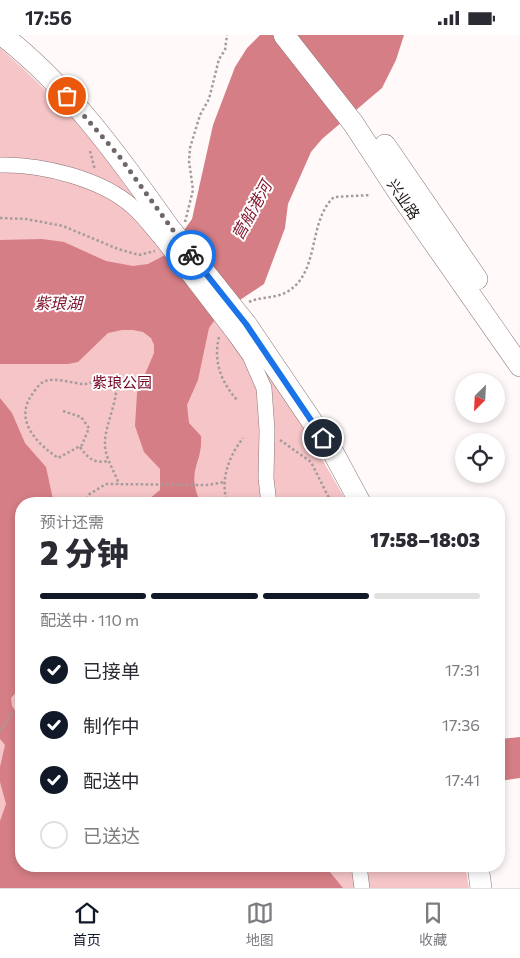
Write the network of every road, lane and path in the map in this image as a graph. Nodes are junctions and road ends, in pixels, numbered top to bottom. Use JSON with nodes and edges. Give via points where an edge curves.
{"nodes":[{"id":1,"x":2,"y":35,"type":"edge"},
{"id":2,"x":284,"y":35,"type":"edge"},
{"id":3,"x":302,"y":35,"type":"edge"},
{"id":4,"x":359,"y":120,"type":"junction"},
{"id":5,"x":88,"y":145,"type":"dead end"},
{"id":6,"x":0,"y":165,"type":"edge"},
{"id":7,"x":0,"y":173,"type":"edge"},
{"id":8,"x":97,"y":185,"type":"junction"},
{"id":9,"x":371,"y":195,"type":"dead end"},
{"id":10,"x":161,"y":235,"type":"junction"},
{"id":11,"x":235,"y":327,"type":"junction"},
{"id":12,"x":520,"y":342,"type":"edge"},
{"id":13,"x":520,"y":366,"type":"edge"},
{"id":14,"x":237,"y":399,"type":"dead end"},
{"id":15,"x":63,"y":411,"type":"dead end"},
{"id":16,"x":267,"y":430,"type":"junction"},
{"id":17,"x":244,"y":438,"type":"dead end"},
{"id":18,"x":80,"y":447,"type":"junction"},
{"id":19,"x":108,"y":461,"type":"junction"},
{"id":20,"x":225,"y":482,"type":"junction"},
{"id":21,"x":119,"y":484,"type":"junction"},
{"id":22,"x":88,"y":497,"type":"edge"},
{"id":23,"x":227,"y":497,"type":"edge"},
{"id":24,"x":258,"y":497,"type":"edge"},
{"id":25,"x":268,"y":497,"type":"edge"},
{"id":26,"x":328,"y":497,"type":"edge"},
{"id":27,"x":357,"y":497,"type":"edge"},
{"id":28,"x":15,"y":711,"type":"edge"},
{"id":29,"x":0,"y":731,"type":"edge"},
{"id":30,"x":360,"y":872,"type":"edge"},
{"id":31,"x":367,"y":872,"type":"edge"},
{"id":32,"x":479,"y":872,"type":"edge"},
{"id":33,"x":362,"y":888,"type":"edge"},
{"id":34,"x":369,"y":888,"type":"edge"},
{"id":35,"x":481,"y":888,"type":"edge"}],
"edges":[{"from":1,"to":10,"type":"main road","via":[[54,81],[119,156]]},
{"from":2,"to":4,"type":"main road","name":"兴业路"},
{"from":3,"to":4,"type":"main road","name":"兴业路"},
{"from":4,"to":12,"type":"main road","name":"兴业路"},
{"from":4,"to":13,"type":"main road","name":"兴业路","via":[[397,190]]},
{"from":5,"to":8,"type":"path","via":[[98,178]]},
{"from":6,"to":8,"type":"street","via":[[56,172]]},
{"from":7,"to":10,"type":"street","via":[[35,174],[90,188],[119,204]]},
{"from":8,"to":10,"type":"street","via":[[134,208]]},
{"from":9,"to":11,"type":"path","via":[[334,197],[323,211],[300,281],[278,296],[261,297]]},
{"from":10,"to":11,"type":"main road","bridge":true},
{"from":11,"to":14,"type":"path","via":[[217,346],[222,380]]},
{"from":11,"to":16,"type":"street","via":[[262,381]]},
{"from":11,"to":24,"type":"street","via":[[260,398]]},
{"from":11,"to":27,"type":"main road","via":[[334,454]]},
{"from":15,"to":18,"type":"path","via":[[81,417],[89,428]]},
{"from":16,"to":25,"type":"street"},
{"from":16,"to":26,"type":"path","via":[[311,462]]},
{"from":17,"to":20,"type":"path","via":[[229,463]]},
{"from":18,"to":19,"type":"path","via":[[94,461]]},
{"from":18,"to":19,"type":"path","via":[[58,459],[47,450],[28,429],[25,414],[28,401],[43,382],[85,384],[102,375],[110,377],[116,383],[117,391],[104,442]]},
{"from":19,"to":21,"type":"path"},
{"from":20,"to":21,"type":"path","via":[[207,485]]},
{"from":20,"to":23,"type":"path"},
{"from":21,"to":22,"type":"path","via":[[106,484]]},
{"from":28,"to":29,"type":"path"},
{"from":30,"to":33,"type":"street"},
{"from":31,"to":34,"type":"street"},
{"from":32,"to":35,"type":"main road"}]}
